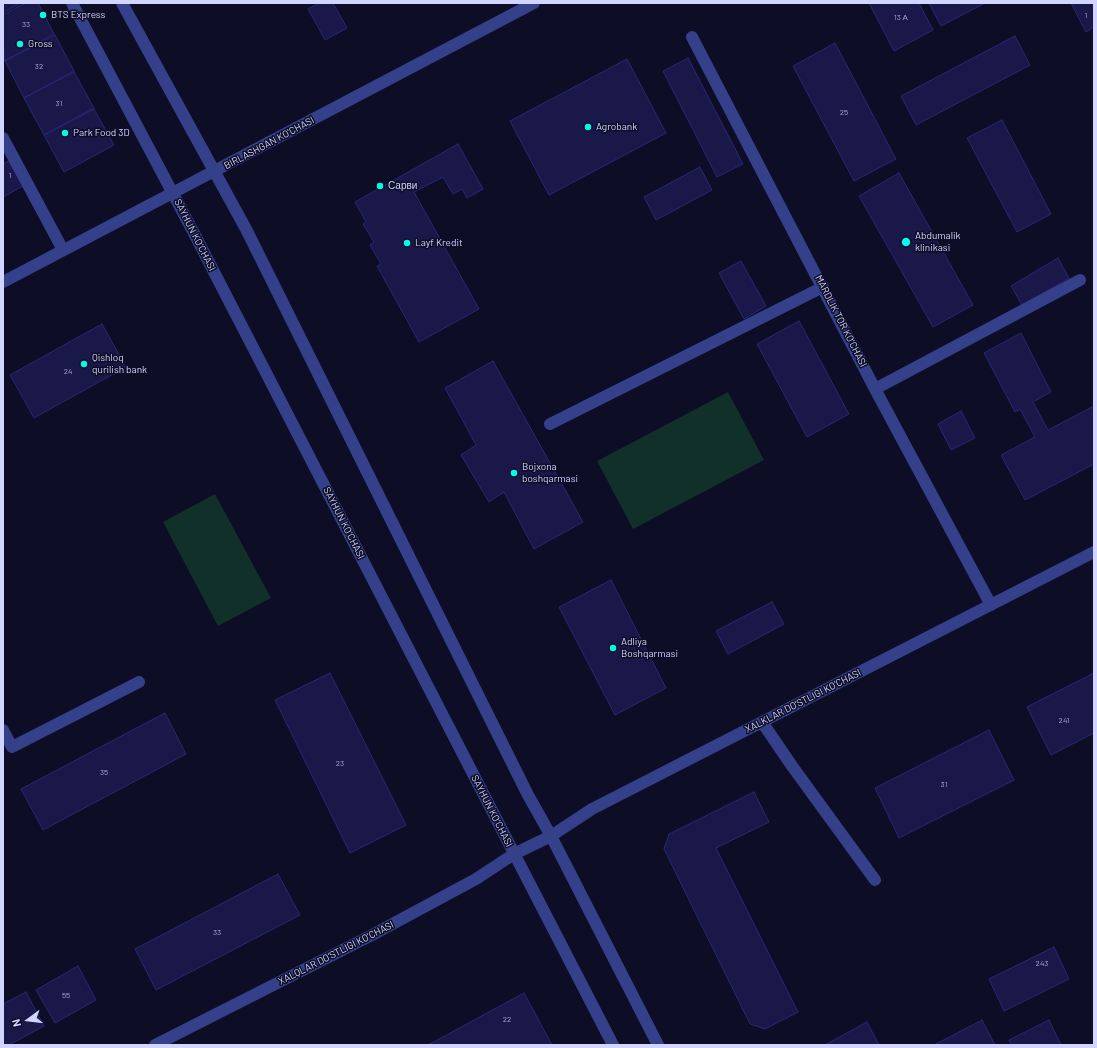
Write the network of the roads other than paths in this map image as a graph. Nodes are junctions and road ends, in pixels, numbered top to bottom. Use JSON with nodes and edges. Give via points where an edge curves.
{"nodes":[{"id":1,"x":72,"y":3,"type":"edge"},
{"id":2,"x":122,"y":3,"type":"edge"},
{"id":3,"x":534,"y":3,"type":"edge"},
{"id":4,"x":692,"y":37,"type":"dead end"},
{"id":5,"x":3,"y":138,"type":"edge"},
{"id":6,"x":214,"y":172,"type":"junction"},
{"id":7,"x":174,"y":193,"type":"junction"},
{"id":8,"x":63,"y":250,"type":"junction"},
{"id":9,"x":1080,"y":280,"type":"dead end"},
{"id":10,"x":3,"y":282,"type":"edge"},
{"id":11,"x":823,"y":287,"type":"junction"},
{"id":12,"x":875,"y":389,"type":"junction"},
{"id":13,"x":550,"y":424,"type":"dead end"},
{"id":14,"x":1094,"y":552,"type":"edge"},
{"id":15,"x":991,"y":605,"type":"junction"},
{"id":16,"x":139,"y":682,"type":"dead end"},
{"id":17,"x":762,"y":722,"type":"junction"},
{"id":18,"x":3,"y":730,"type":"edge"},
{"id":19,"x":551,"y":836,"type":"junction"},
{"id":20,"x":514,"y":854,"type":"junction"},
{"id":21,"x":875,"y":880,"type":"dead end"},
{"id":22,"x":155,"y":1045,"type":"edge"},
{"id":23,"x":613,"y":1045,"type":"edge"},
{"id":24,"x":658,"y":1045,"type":"edge"}],
"edges":[{"from":1,"to":7,"type":"street","name":"SAYHUN KO'CHASI"},
{"from":2,"to":6,"type":"street"},
{"from":3,"to":6,"type":"street","name":"BIRLASHGAN KO'CHASI"},
{"from":4,"to":11,"type":"street","name":"MARDLIK TOR KO'CHASI"},
{"from":5,"to":8,"type":"street"},
{"from":6,"to":7,"type":"street","name":"BIRLASHGAN KO'CHASI"},
{"from":6,"to":19,"type":"street","via":[[246,229],[528,795]]},
{"from":7,"to":8,"type":"street","name":"BIRLASHGAN KO'CHASI"},
{"from":7,"to":20,"type":"street","name":"SAYHUN KO'CHASI"},
{"from":8,"to":10,"type":"street","name":"BIRLASHGAN KO'CHASI"},
{"from":9,"to":12,"type":"street"},
{"from":11,"to":12,"type":"street","name":"MARDLIK TOR KO'CHASI"},
{"from":11,"to":13,"type":"street"},
{"from":12,"to":15,"type":"street","name":"MARDLIK TOR KO'CHASI"},
{"from":14,"to":15,"type":"street","name":"XALKLAR DO'STLIGI KO'CHASI"},
{"from":15,"to":17,"type":"street","name":"XALKLAR DO'STLIGI KO'CHASI"},
{"from":16,"to":18,"type":"street","via":[[12,747]]},
{"from":17,"to":19,"type":"street","name":"XALKLAR DO'STLIGI KO'CHASI","via":[[592,809]]},
{"from":17,"to":21,"type":"street"},
{"from":19,"to":20,"type":"street","name":"XALKLAR DO'STLIGI KO'CHASI"},
{"from":19,"to":24,"type":"street"},
{"from":20,"to":22,"type":"street","name":"XALQLAR DO'STLIGI KO'CHASI","via":[[476,879],[372,935]]},
{"from":20,"to":23,"type":"street","name":"SAYHUN KO'CHASI"}]}
